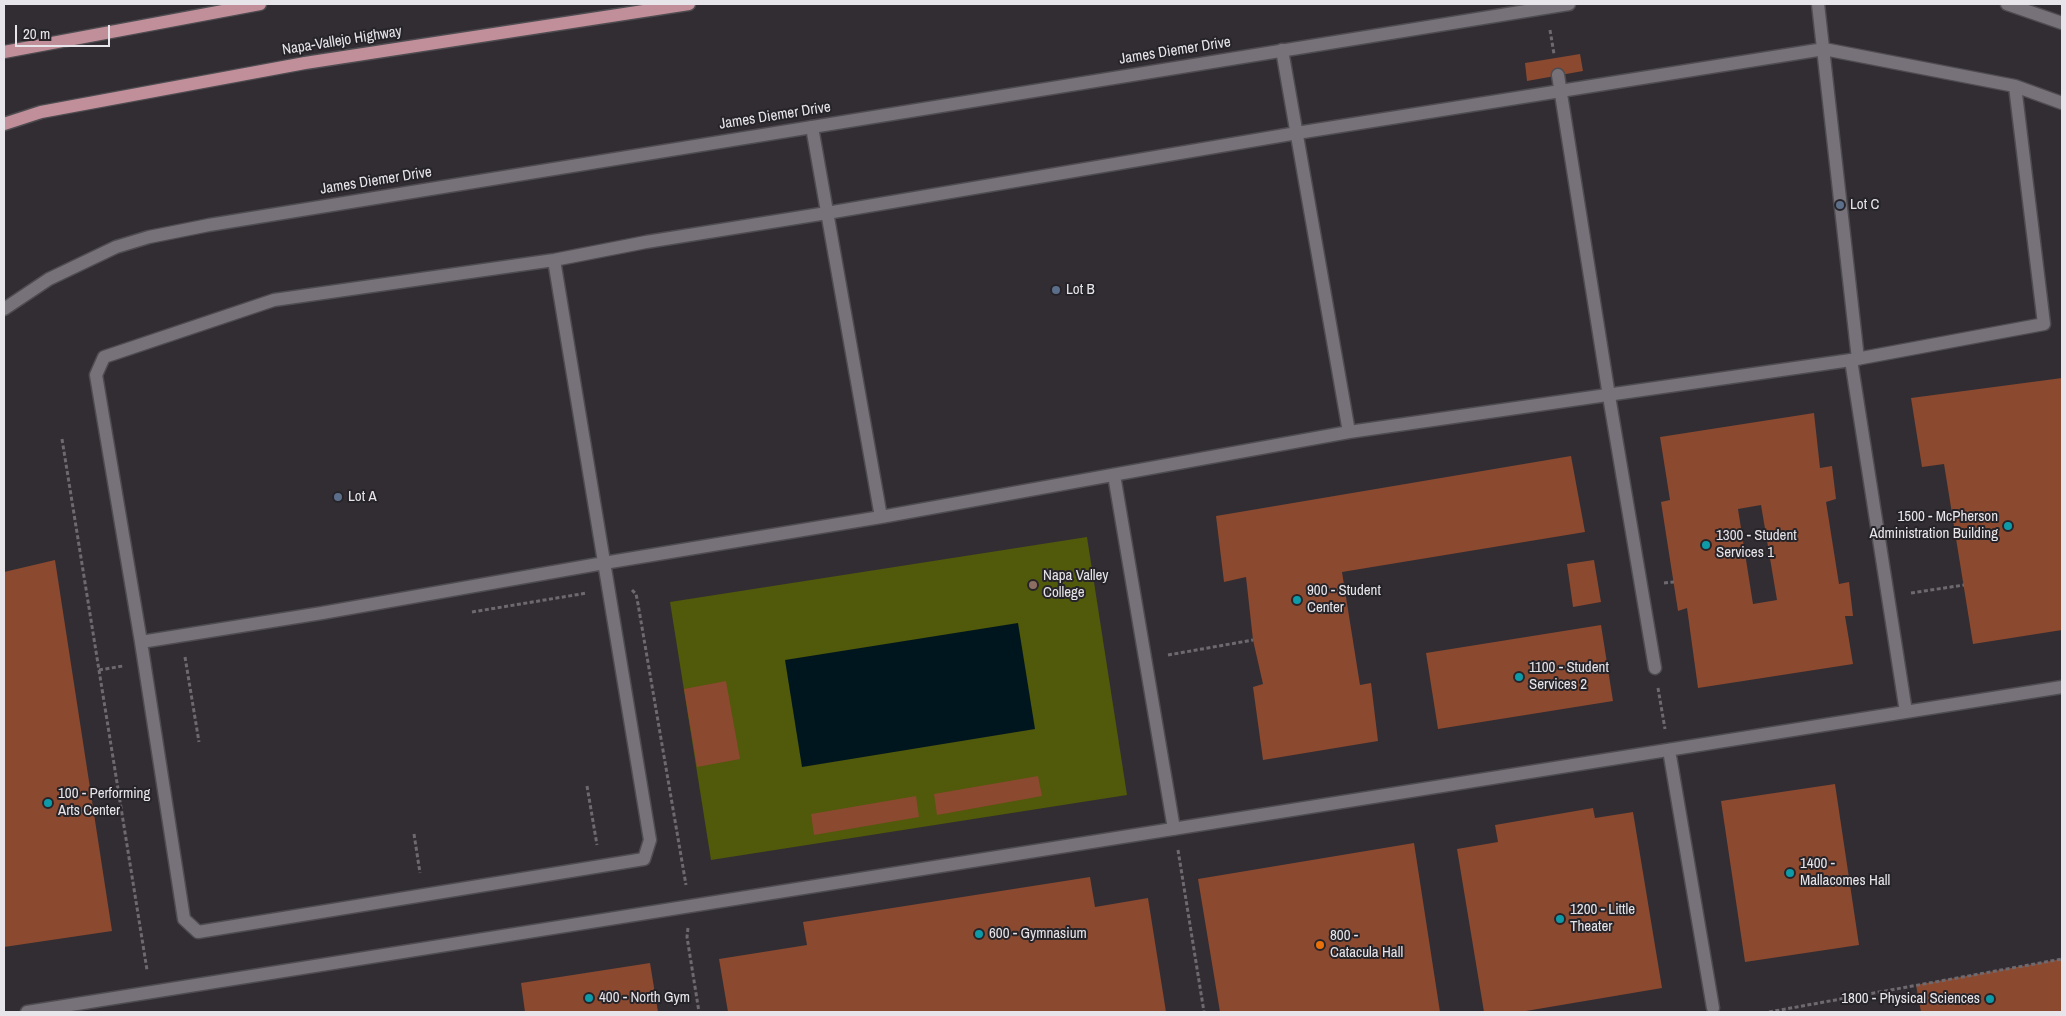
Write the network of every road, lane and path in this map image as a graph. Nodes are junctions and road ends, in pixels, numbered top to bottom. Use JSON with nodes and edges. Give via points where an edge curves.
{"nodes":[{"id":1,"x":260,"y":4,"type":"edge"},
{"id":2,"x":689,"y":4,"type":"edge"},
{"id":3,"x":1568,"y":4,"type":"edge"},
{"id":4,"x":1818,"y":4,"type":"edge"},
{"id":5,"x":2007,"y":4,"type":"edge"},
{"id":6,"x":1547,"y":7,"type":"junction"},
{"id":7,"x":2062,"y":23,"type":"edge"},
{"id":8,"x":1824,"y":49,"type":"junction"},
{"id":9,"x":1282,"y":50,"type":"junction"},
{"id":10,"x":4,"y":52,"type":"edge"},
{"id":11,"x":1555,"y":58,"type":"dead end"},
{"id":12,"x":1558,"y":75,"type":"dead end"},
{"id":13,"x":2015,"y":86,"type":"junction"},
{"id":14,"x":1561,"y":92,"type":"junction"},
{"id":15,"x":2062,"y":103,"type":"edge"},
{"id":16,"x":4,"y":124,"type":"edge"},
{"id":17,"x":812,"y":127,"type":"junction"},
{"id":18,"x":1297,"y":133,"type":"junction"},
{"id":19,"x":827,"y":213,"type":"junction"},
{"id":20,"x":554,"y":260,"type":"junction"},
{"id":21,"x":4,"y":309,"type":"edge"},
{"id":22,"x":1854,"y":360,"type":"junction"},
{"id":23,"x":1608,"y":396,"type":"junction"},
{"id":24,"x":1349,"y":432,"type":"junction"},
{"id":25,"x":62,"y":439,"type":"dead end"},
{"id":26,"x":1114,"y":476,"type":"junction"},
{"id":27,"x":881,"y":517,"type":"junction"},
{"id":28,"x":604,"y":563,"type":"junction"},
{"id":29,"x":1964,"y":585,"type":"dead end"},
{"id":30,"x":608,"y":590,"type":"junction"},
{"id":31,"x":1888,"y":597,"type":"junction"},
{"id":32,"x":466,"y":613,"type":"dead end"},
{"id":33,"x":1253,"y":640,"type":"dead end"},
{"id":34,"x":141,"y":642,"type":"junction"},
{"id":35,"x":194,"y":656,"type":"dead end"},
{"id":36,"x":185,"y":657,"type":"junction"},
{"id":37,"x":1145,"y":659,"type":"junction"},
{"id":38,"x":144,"y":663,"type":"junction"},
{"id":39,"x":1655,"y":668,"type":"joint"},
{"id":40,"x":99,"y":670,"type":"junction"},
{"id":41,"x":2062,"y":687,"type":"edge"},
{"id":42,"x":1906,"y":712,"type":"junction"},
{"id":43,"x":199,"y":742,"type":"dead end"},
{"id":44,"x":1669,"y":750,"type":"junction"},
{"id":45,"x":1174,"y":828,"type":"junction"},
{"id":46,"x":689,"y":906,"type":"junction"},
{"id":47,"x":2062,"y":959,"type":"edge"},
{"id":48,"x":151,"y":993,"type":"junction"},
{"id":49,"x":1713,"y":1008,"type":"dead end"},
{"id":50,"x":27,"y":1012,"type":"edge"},
{"id":51,"x":699,"y":1012,"type":"edge"},
{"id":52,"x":1204,"y":1012,"type":"edge"},
{"id":53,"x":1769,"y":1012,"type":"edge"}],
"edges":[{"from":1,"to":10,"type":"main road"},
{"from":2,"to":16,"type":"main road","name":"Napa-Vallejo Highway","via":[[305,63],[41,112]]},
{"from":3,"to":6,"type":"street","name":"James Diemer Drive"},
{"from":4,"to":8,"type":"street"},
{"from":5,"to":7,"type":"street"},
{"from":6,"to":9,"type":"street","name":"James Diemer Drive"},
{"from":6,"to":11,"type":"path"},
{"from":8,"to":13,"type":"street"},
{"from":8,"to":14,"type":"street"},
{"from":8,"to":22,"type":"street"},
{"from":9,"to":17,"type":"street","name":"James Diemer Drive"},
{"from":9,"to":18,"type":"street"},
{"from":12,"to":14,"type":"street"},
{"from":13,"to":15,"type":"street"},
{"from":13,"to":22,"type":"street","via":[[2044,324]]},
{"from":14,"to":18,"type":"street"},
{"from":14,"to":23,"type":"street"},
{"from":17,"to":19,"type":"street"},
{"from":17,"to":21,"type":"street","name":"James Diemer Drive","via":[[149,237],[73,267]]},
{"from":18,"to":19,"type":"street"},
{"from":18,"to":24,"type":"street"},
{"from":19,"to":20,"type":"street"},
{"from":19,"to":27,"type":"street"},
{"from":20,"to":28,"type":"street"},
{"from":20,"to":34,"type":"street","via":[[274,300],[104,357],[96,375]]},
{"from":22,"to":23,"type":"street"},
{"from":22,"to":31,"type":"street"},
{"from":23,"to":24,"type":"street"},
{"from":23,"to":39,"type":"street"},
{"from":24,"to":26,"type":"street"},
{"from":25,"to":40,"type":"path"},
{"from":26,"to":27,"type":"street"},
{"from":26,"to":37,"type":"street"},
{"from":27,"to":28,"type":"street"},
{"from":28,"to":30,"type":"street"},
{"from":28,"to":34,"type":"street","via":[[322,614]]},
{"from":29,"to":31,"type":"path"},
{"from":30,"to":32,"type":"path"},
{"from":30,"to":38,"type":"street","via":[[650,840],[644,859],[276,920],[198,932],[184,919]]},
{"from":30,"to":46,"type":"path","via":[[628,586],[636,594]]},
{"from":31,"to":42,"type":"street"},
{"from":33,"to":37,"type":"path"},
{"from":34,"to":38,"type":"street"},
{"from":35,"to":36,"type":"path"},
{"from":36,"to":38,"type":"path"},
{"from":36,"to":43,"type":"path"},
{"from":37,"to":45,"type":"street"},
{"from":38,"to":40,"type":"path"},
{"from":39,"to":44,"type":"path"},
{"from":40,"to":48,"type":"path"},
{"from":41,"to":42,"type":"street"},
{"from":42,"to":44,"type":"street"},
{"from":44,"to":45,"type":"street"},
{"from":44,"to":49,"type":"street"},
{"from":45,"to":46,"type":"street"},
{"from":45,"to":52,"type":"path"},
{"from":46,"to":48,"type":"street"},
{"from":46,"to":51,"type":"path","via":[[687,937]]},
{"from":47,"to":53,"type":"path"},
{"from":48,"to":50,"type":"street"}]}
